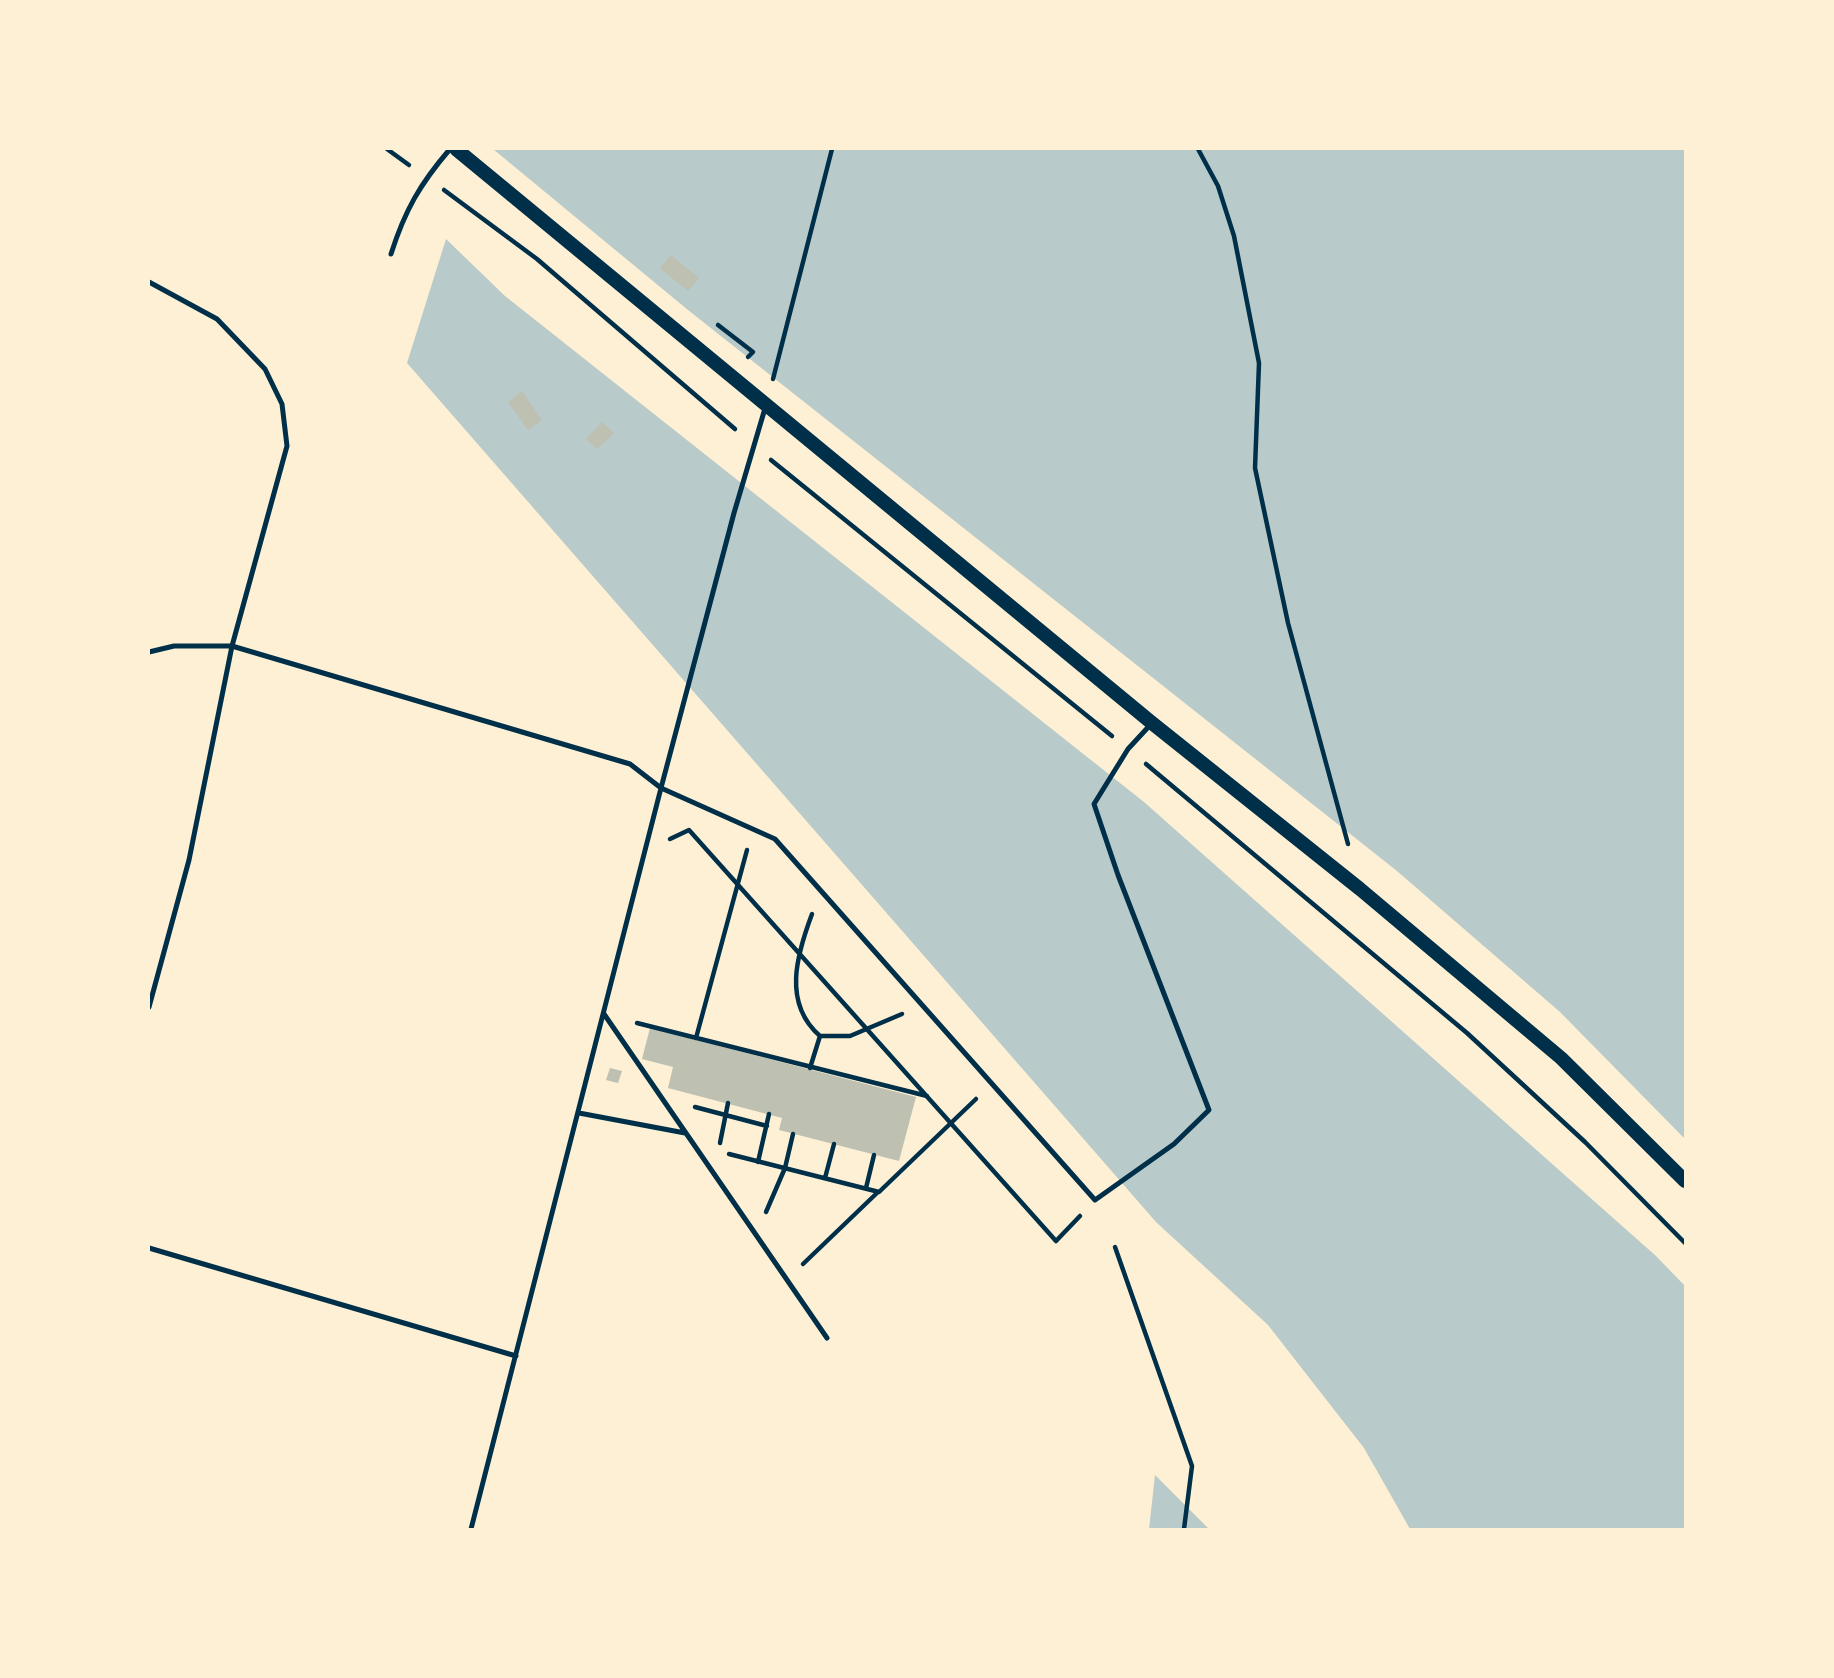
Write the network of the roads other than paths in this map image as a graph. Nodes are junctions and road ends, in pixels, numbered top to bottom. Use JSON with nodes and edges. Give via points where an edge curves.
{"nodes":[{"id":1,"x":450,"y":149,"type":"edge"},
{"id":2,"x":456,"y":149,"type":"edge"},
{"id":3,"x":391,"y":254,"type":"dead end"},
{"id":4,"x":149,"y":282,"type":"edge"},
{"id":5,"x":767,"y":403,"type":"junction"},
{"id":6,"x":232,"y":646,"type":"junction"},
{"id":7,"x":149,"y":652,"type":"edge"},
{"id":8,"x":1152,"y":723,"type":"junction"},
{"id":9,"x":661,"y":788,"type":"junction"},
{"id":10,"x":149,"y":1007,"type":"edge"},
{"id":11,"x":604,"y":1014,"type":"junction"},
{"id":12,"x":579,"y":1113,"type":"junction"},
{"id":13,"x":685,"y":1133,"type":"junction"},
{"id":14,"x":1685,"y":1181,"type":"edge"},
{"id":15,"x":149,"y":1248,"type":"edge"},
{"id":16,"x":827,"y":1338,"type":"dead end"},
{"id":17,"x":516,"y":1356,"type":"junction"},
{"id":18,"x":471,"y":1529,"type":"edge"}],
"edges":[{"from":1,"to":3,"type":"lane","via":[[405,212]]},
{"from":2,"to":5,"type":"main road"},
{"from":4,"to":6,"type":"lane","via":[[217,319],[265,369],[282,404],[287,446]]},
{"from":5,"to":8,"type":"main road"},
{"from":5,"to":9,"type":"lane"},
{"from":6,"to":7,"type":"lane","via":[[174,646]]},
{"from":6,"to":9,"type":"lane","via":[[630,764]]},
{"from":6,"to":10,"type":"lane","via":[[189,860]]},
{"from":8,"to":9,"type":"lane","via":[[1128,749],[1094,804],[1209,1110],[1164,1152],[1095,1200],[775,839]]},
{"from":8,"to":14,"type":"main road","via":[[1360,889],[1561,1059]]},
{"from":9,"to":11,"type":"lane"},
{"from":11,"to":12,"type":"lane"},
{"from":11,"to":13,"type":"lane"},
{"from":12,"to":13,"type":"lane"},
{"from":12,"to":17,"type":"lane"},
{"from":13,"to":16,"type":"lane"},
{"from":15,"to":17,"type":"lane"},
{"from":17,"to":18,"type":"lane"}]}
